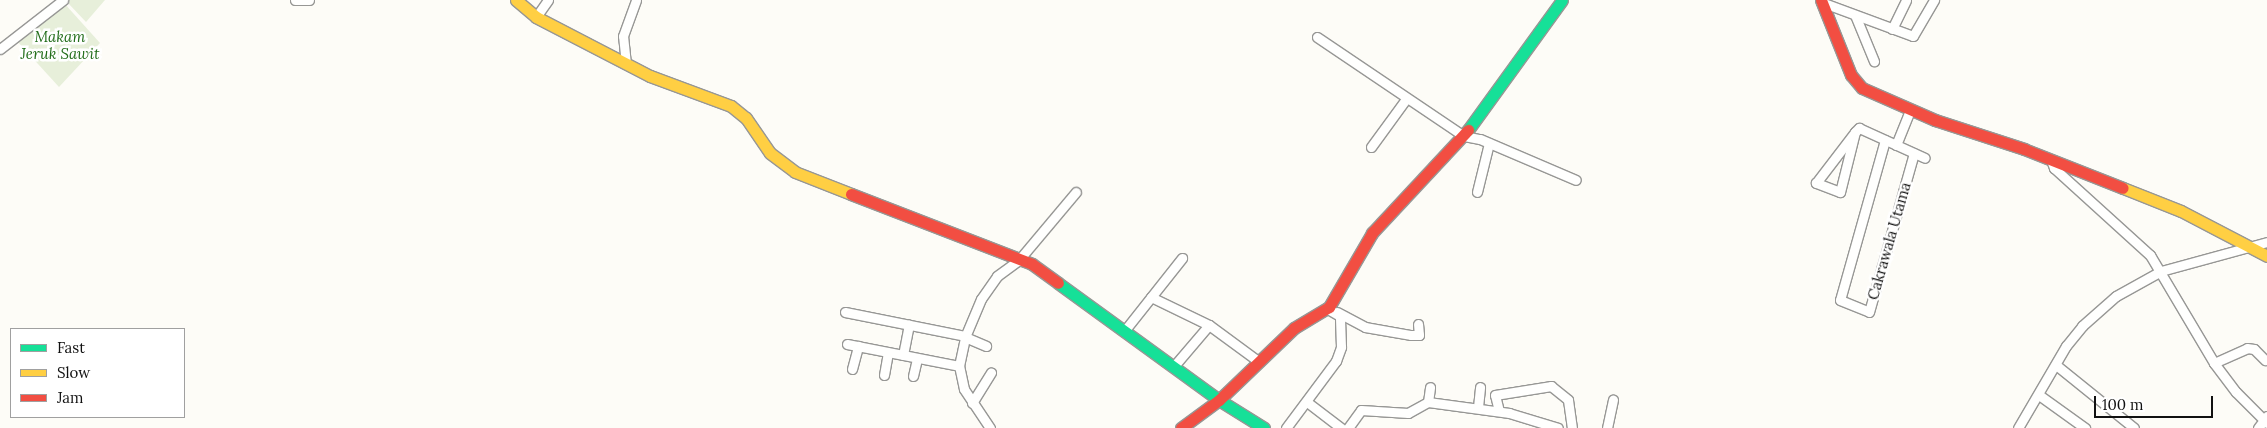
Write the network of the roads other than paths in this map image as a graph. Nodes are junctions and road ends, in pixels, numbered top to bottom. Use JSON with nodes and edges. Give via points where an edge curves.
{"nodes":[{"id":1,"x":63,"y":0,"type":"edge"},
{"id":2,"x":295,"y":0,"type":"edge"},
{"id":3,"x":309,"y":0,"type":"edge"},
{"id":4,"x":516,"y":0,"type":"edge"},
{"id":5,"x":548,"y":0,"type":"edge"},
{"id":6,"x":636,"y":0,"type":"edge"},
{"id":7,"x":1562,"y":0,"type":"edge"},
{"id":8,"x":1906,"y":0,"type":"edge"},
{"id":9,"x":1934,"y":0,"type":"edge"},
{"id":10,"x":1821,"y":1,"type":"edge"},
{"id":11,"x":1855,"y":15,"type":"junction"},
{"id":12,"x":536,"y":16,"type":"junction"},
{"id":13,"x":1892,"y":29,"type":"junction"},
{"id":14,"x":1317,"y":37,"type":"dead end"},
{"id":15,"x":0,"y":49,"type":"edge"},
{"id":16,"x":1874,"y":61,"type":"dead end"},
{"id":17,"x":626,"y":64,"type":"junction"},
{"id":18,"x":1406,"y":99,"type":"junction"},
{"id":19,"x":1910,"y":110,"type":"junction"},
{"id":20,"x":1855,"y":132,"type":"junction"},
{"id":21,"x":1464,"y":136,"type":"junction"},
{"id":22,"x":1885,"y":140,"type":"junction"},
{"id":23,"x":1489,"y":143,"type":"junction"},
{"id":24,"x":1896,"y":145,"type":"junction"},
{"id":25,"x":1371,"y":147,"type":"dead end"},
{"id":26,"x":1914,"y":153,"type":"junction"},
{"id":27,"x":1925,"y":158,"type":"dead end"},
{"id":28,"x":2051,"y":160,"type":"junction"},
{"id":29,"x":1576,"y":180,"type":"dead end"},
{"id":30,"x":1076,"y":192,"type":"dead end"},
{"id":31,"x":1478,"y":192,"type":"dead end"},
{"id":32,"x":2267,"y":242,"type":"edge"},
{"id":33,"x":2247,"y":248,"type":"junction"},
{"id":34,"x":2267,"y":256,"type":"edge"},
{"id":35,"x":1182,"y":258,"type":"dead end"},
{"id":36,"x":1018,"y":261,"type":"junction"},
{"id":37,"x":2161,"y":271,"type":"junction"},
{"id":38,"x":1151,"y":297,"type":"junction"},
{"id":39,"x":1328,"y":308,"type":"junction"},
{"id":40,"x":845,"y":312,"type":"dead end"},
{"id":41,"x":1418,"y":324,"type":"dead end"},
{"id":42,"x":909,"y":325,"type":"junction"},
{"id":43,"x":1210,"y":325,"type":"junction"},
{"id":44,"x":1125,"y":330,"type":"junction"},
{"id":45,"x":965,"y":336,"type":"junction"},
{"id":46,"x":847,"y":344,"type":"dead end"},
{"id":47,"x":858,"y":346,"type":"junction"},
{"id":48,"x":986,"y":346,"type":"dead end"},
{"id":49,"x":888,"y":352,"type":"junction"},
{"id":50,"x":903,"y":355,"type":"junction"},
{"id":51,"x":917,"y":358,"type":"junction"},
{"id":52,"x":2264,"y":360,"type":"dead end"},
{"id":53,"x":1258,"y":361,"type":"junction"},
{"id":54,"x":2214,"y":363,"type":"junction"},
{"id":55,"x":2056,"y":365,"type":"junction"},
{"id":56,"x":959,"y":366,"type":"junction"},
{"id":57,"x":1174,"y":366,"type":"junction"},
{"id":58,"x":852,"y":369,"type":"dead end"},
{"id":59,"x":992,"y":372,"type":"dead end"},
{"id":60,"x":884,"y":375,"type":"dead end"},
{"id":61,"x":913,"y":376,"type":"dead end"},
{"id":62,"x":1430,"y":387,"type":"dead end"},
{"id":63,"x":1480,"y":387,"type":"dead end"},
{"id":64,"x":2039,"y":395,"type":"junction"},
{"id":65,"x":1218,"y":400,"type":"junction"},
{"id":66,"x":1613,"y":400,"type":"dead end"},
{"id":67,"x":1307,"y":402,"type":"junction"},
{"id":68,"x":1428,"y":402,"type":"junction"},
{"id":69,"x":972,"y":403,"type":"junction"},
{"id":70,"x":1478,"y":407,"type":"junction"},
{"id":71,"x":1499,"y":411,"type":"junction"},
{"id":72,"x":2264,"y":422,"type":"edge"},
{"id":73,"x":2023,"y":426,"type":"edge"},
{"id":74,"x":990,"y":428,"type":"edge"},
{"id":75,"x":1181,"y":428,"type":"edge"},
{"id":76,"x":1264,"y":428,"type":"edge"},
{"id":77,"x":1286,"y":428,"type":"edge"},
{"id":78,"x":1341,"y":428,"type":"edge"},
{"id":79,"x":1348,"y":428,"type":"edge"},
{"id":80,"x":1558,"y":428,"type":"edge"},
{"id":81,"x":1572,"y":428,"type":"edge"},
{"id":82,"x":1607,"y":428,"type":"edge"},
{"id":83,"x":2085,"y":428,"type":"edge"},
{"id":84,"x":2134,"y":428,"type":"edge"}],
"edges":[{"from":1,"to":15,"type":"street"},
{"from":2,"to":3,"type":"street"},
{"from":4,"to":12,"type":"street"},
{"from":5,"to":12,"type":"street"},
{"from":6,"to":17,"type":"street","via":[[623,36]]},
{"from":7,"to":21,"type":"street"},
{"from":8,"to":13,"type":"street"},
{"from":9,"to":13,"type":"street","via":[[1913,36]]},
{"from":10,"to":11,"type":"street"},
{"from":10,"to":19,"type":"street","via":[[1856,83]]},
{"from":11,"to":13,"type":"street"},
{"from":11,"to":16,"type":"street"},
{"from":12,"to":17,"type":"street"},
{"from":14,"to":18,"type":"street"},
{"from":17,"to":36,"type":"street","via":[[731,106],[746,118],[770,153],[795,172]]},
{"from":18,"to":21,"type":"street"},
{"from":18,"to":25,"type":"street"},
{"from":19,"to":24,"type":"street"},
{"from":19,"to":28,"type":"street"},
{"from":20,"to":20,"type":"street","via":[[1844,147],[1816,183],[1840,192]]},
{"from":20,"to":22,"type":"street","via":[[1859,128]]},
{"from":21,"to":23,"type":"street"},
{"from":21,"to":39,"type":"street","via":[[1372,234]]},
{"from":22,"to":24,"type":"street"},
{"from":22,"to":26,"type":"street","name":"Cakrawala Utama","via":[[1840,300],[1869,312]]},
{"from":23,"to":29,"type":"street"},
{"from":23,"to":31,"type":"street"},
{"from":24,"to":26,"type":"street"},
{"from":26,"to":27,"type":"street"},
{"from":28,"to":33,"type":"street","via":[[2181,211]]},
{"from":28,"to":37,"type":"street","via":[[2054,168],[2143,246]]},
{"from":30,"to":36,"type":"street"},
{"from":32,"to":33,"type":"street"},
{"from":33,"to":34,"type":"street"},
{"from":33,"to":37,"type":"street"},
{"from":35,"to":38,"type":"street"},
{"from":36,"to":44,"type":"street","via":[[1045,272]]},
{"from":36,"to":45,"type":"street","via":[[988,287]]},
{"from":37,"to":54,"type":"street"},
{"from":37,"to":55,"type":"street","via":[[2101,308],[2071,340]]},
{"from":38,"to":43,"type":"street"},
{"from":38,"to":44,"type":"street"},
{"from":39,"to":41,"type":"street","via":[[1365,328],[1416,336],[1419,335]]},
{"from":39,"to":53,"type":"street","via":[[1294,328]]},
{"from":39,"to":67,"type":"street","via":[[1340,316],[1341,348],[1336,361]]},
{"from":40,"to":42,"type":"street"},
{"from":42,"to":45,"type":"street"},
{"from":42,"to":50,"type":"street"},
{"from":43,"to":53,"type":"street"},
{"from":43,"to":57,"type":"street"},
{"from":44,"to":57,"type":"street"},
{"from":45,"to":48,"type":"street"},
{"from":45,"to":56,"type":"street"},
{"from":46,"to":47,"type":"street"},
{"from":47,"to":49,"type":"street"},
{"from":47,"to":58,"type":"street"},
{"from":49,"to":50,"type":"street"},
{"from":49,"to":60,"type":"street"},
{"from":50,"to":51,"type":"street"},
{"from":51,"to":56,"type":"street"},
{"from":51,"to":61,"type":"street"},
{"from":52,"to":54,"type":"street","via":[[2254,349],[2247,348]]},
{"from":53,"to":65,"type":"street"},
{"from":54,"to":72,"type":"street"},
{"from":55,"to":64,"type":"street"},
{"from":55,"to":84,"type":"street"},
{"from":56,"to":69,"type":"street","via":[[964,389]]},
{"from":57,"to":65,"type":"street"},
{"from":59,"to":69,"type":"street"},
{"from":62,"to":68,"type":"street"},
{"from":63,"to":70,"type":"street"},
{"from":64,"to":73,"type":"street"},
{"from":64,"to":83,"type":"street"},
{"from":65,"to":75,"type":"street"},
{"from":65,"to":76,"type":"street"},
{"from":66,"to":82,"type":"street"},
{"from":67,"to":77,"type":"street"},
{"from":67,"to":78,"type":"street"},
{"from":68,"to":70,"type":"street"},
{"from":68,"to":79,"type":"street","via":[[1408,413],[1361,410]]},
{"from":69,"to":74,"type":"street"},
{"from":70,"to":71,"type":"street"},
{"from":71,"to":80,"type":"street"},
{"from":71,"to":81,"type":"street","via":[[1496,395],[1551,386],[1568,400]]}]}
